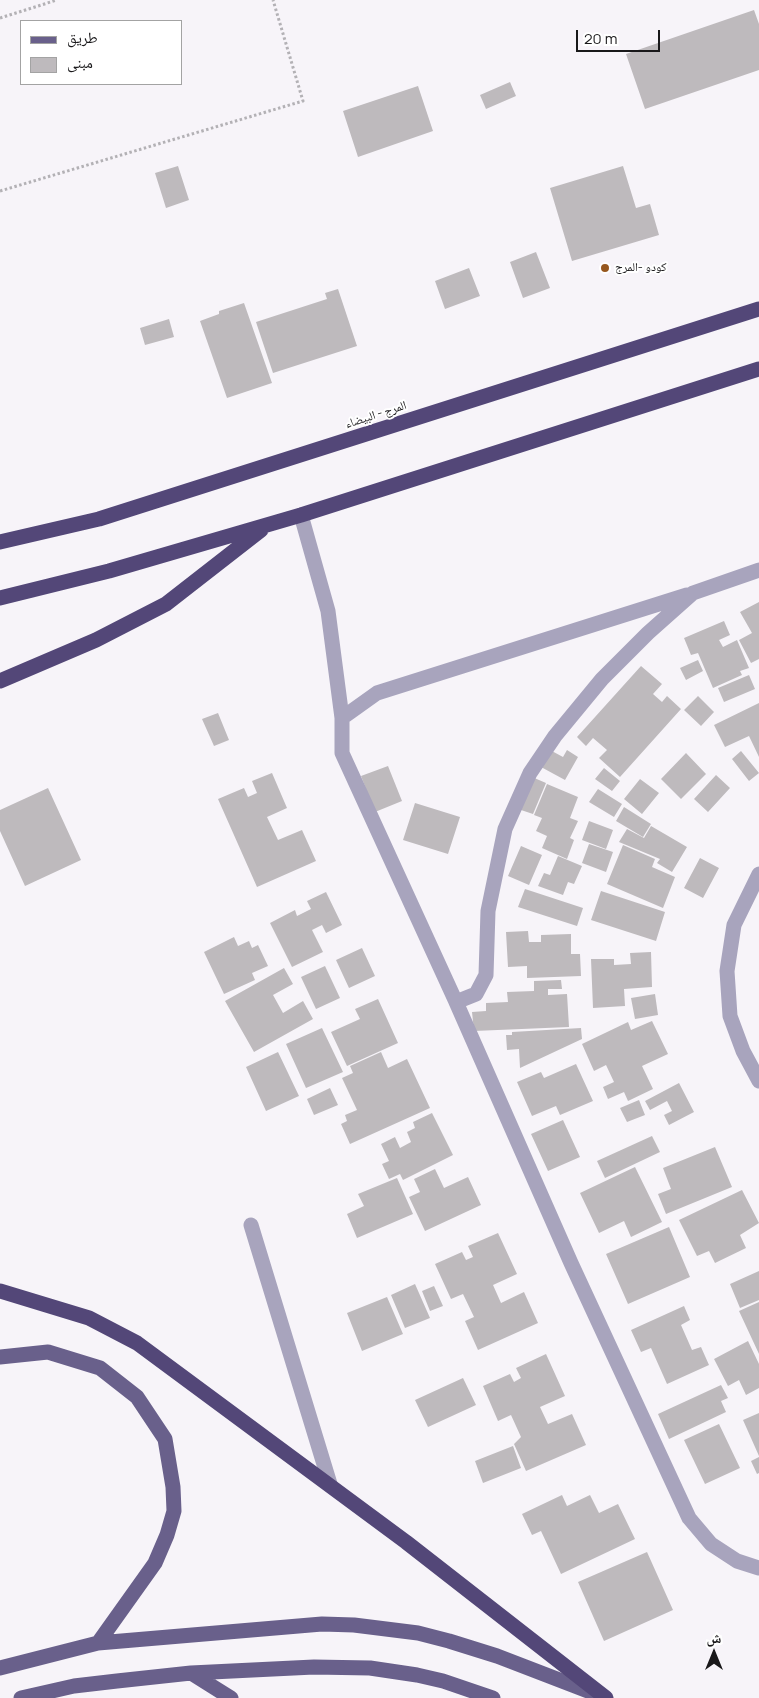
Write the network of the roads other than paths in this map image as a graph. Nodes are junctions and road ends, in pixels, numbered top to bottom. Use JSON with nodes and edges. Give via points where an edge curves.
{"nodes":[{"id":1,"x":759,"y":309,"type":"edge"},
{"id":2,"x":759,"y":369,"type":"edge"},
{"id":3,"x":301,"y":515,"type":"junction"},
{"id":4,"x":267,"y":525,"type":"junction"},
{"id":5,"x":0,"y":542,"type":"edge"},
{"id":6,"x":759,"y":570,"type":"edge"},
{"id":7,"x":693,"y":593,"type":"junction"},
{"id":8,"x":0,"y":598,"type":"edge"},
{"id":9,"x":0,"y":681,"type":"edge"},
{"id":10,"x":342,"y":718,"type":"junction"},
{"id":11,"x":759,"y":874,"type":"edge"},
{"id":12,"x":456,"y":1002,"type":"junction"},
{"id":13,"x":759,"y":1081,"type":"edge"},
{"id":14,"x":251,"y":1225,"type":"dead end"},
{"id":15,"x":0,"y":1291,"type":"edge"},
{"id":16,"x":0,"y":1357,"type":"edge"},
{"id":17,"x":330,"y":1484,"type":"junction"},
{"id":18,"x":759,"y":1568,"type":"edge"},
{"id":19,"x":98,"y":1643,"type":"junction"},
{"id":20,"x":0,"y":1668,"type":"edge"},
{"id":21,"x":191,"y":1673,"type":"junction"},
{"id":22,"x":21,"y":1698,"type":"edge"},
{"id":23,"x":231,"y":1698,"type":"edge"},
{"id":24,"x":493,"y":1698,"type":"edge"},
{"id":25,"x":605,"y":1698,"type":"edge"}],
"edges":[{"from":1,"to":5,"type":"highway","name":"المرج - البيضاء","via":[[108,516]]},
{"from":2,"to":3,"type":"highway"},
{"from":3,"to":4,"type":"highway"},
{"from":3,"to":10,"type":"street","via":[[328,611]]},
{"from":4,"to":8,"type":"highway","via":[[109,571]]},
{"from":4,"to":9,"type":"highway","via":[[166,604],[96,640]]},
{"from":6,"to":7,"type":"street"},
{"from":7,"to":10,"type":"street","via":[[377,693]]},
{"from":7,"to":12,"type":"street","via":[[648,632],[602,679],[555,736],[530,773],[505,829],[488,911],[486,975],[476,994]]},
{"from":10,"to":12,"type":"street","via":[[342,754]]},
{"from":11,"to":13,"type":"street","via":[[734,925],[727,971],[730,1016]]},
{"from":12,"to":18,"type":"street","via":[[689,1518],[711,1544],[737,1561]]},
{"from":14,"to":17,"type":"street"},
{"from":15,"to":17,"type":"highway","via":[[89,1318],[137,1343]]},
{"from":16,"to":19,"type":"main road","via":[[48,1352],[100,1368],[137,1397],[165,1439],[174,1510],[167,1535],[154,1563]]},
{"from":17,"to":25,"type":"highway"},
{"from":19,"to":20,"type":"main road"},
{"from":19,"to":25,"type":"main road","via":[[322,1624],[386,1628],[418,1633],[489,1654]]},
{"from":21,"to":22,"type":"main road","via":[[74,1686]]},
{"from":21,"to":23,"type":"main road"},
{"from":21,"to":24,"type":"main road","via":[[314,1667],[370,1668],[443,1681]]}]}
